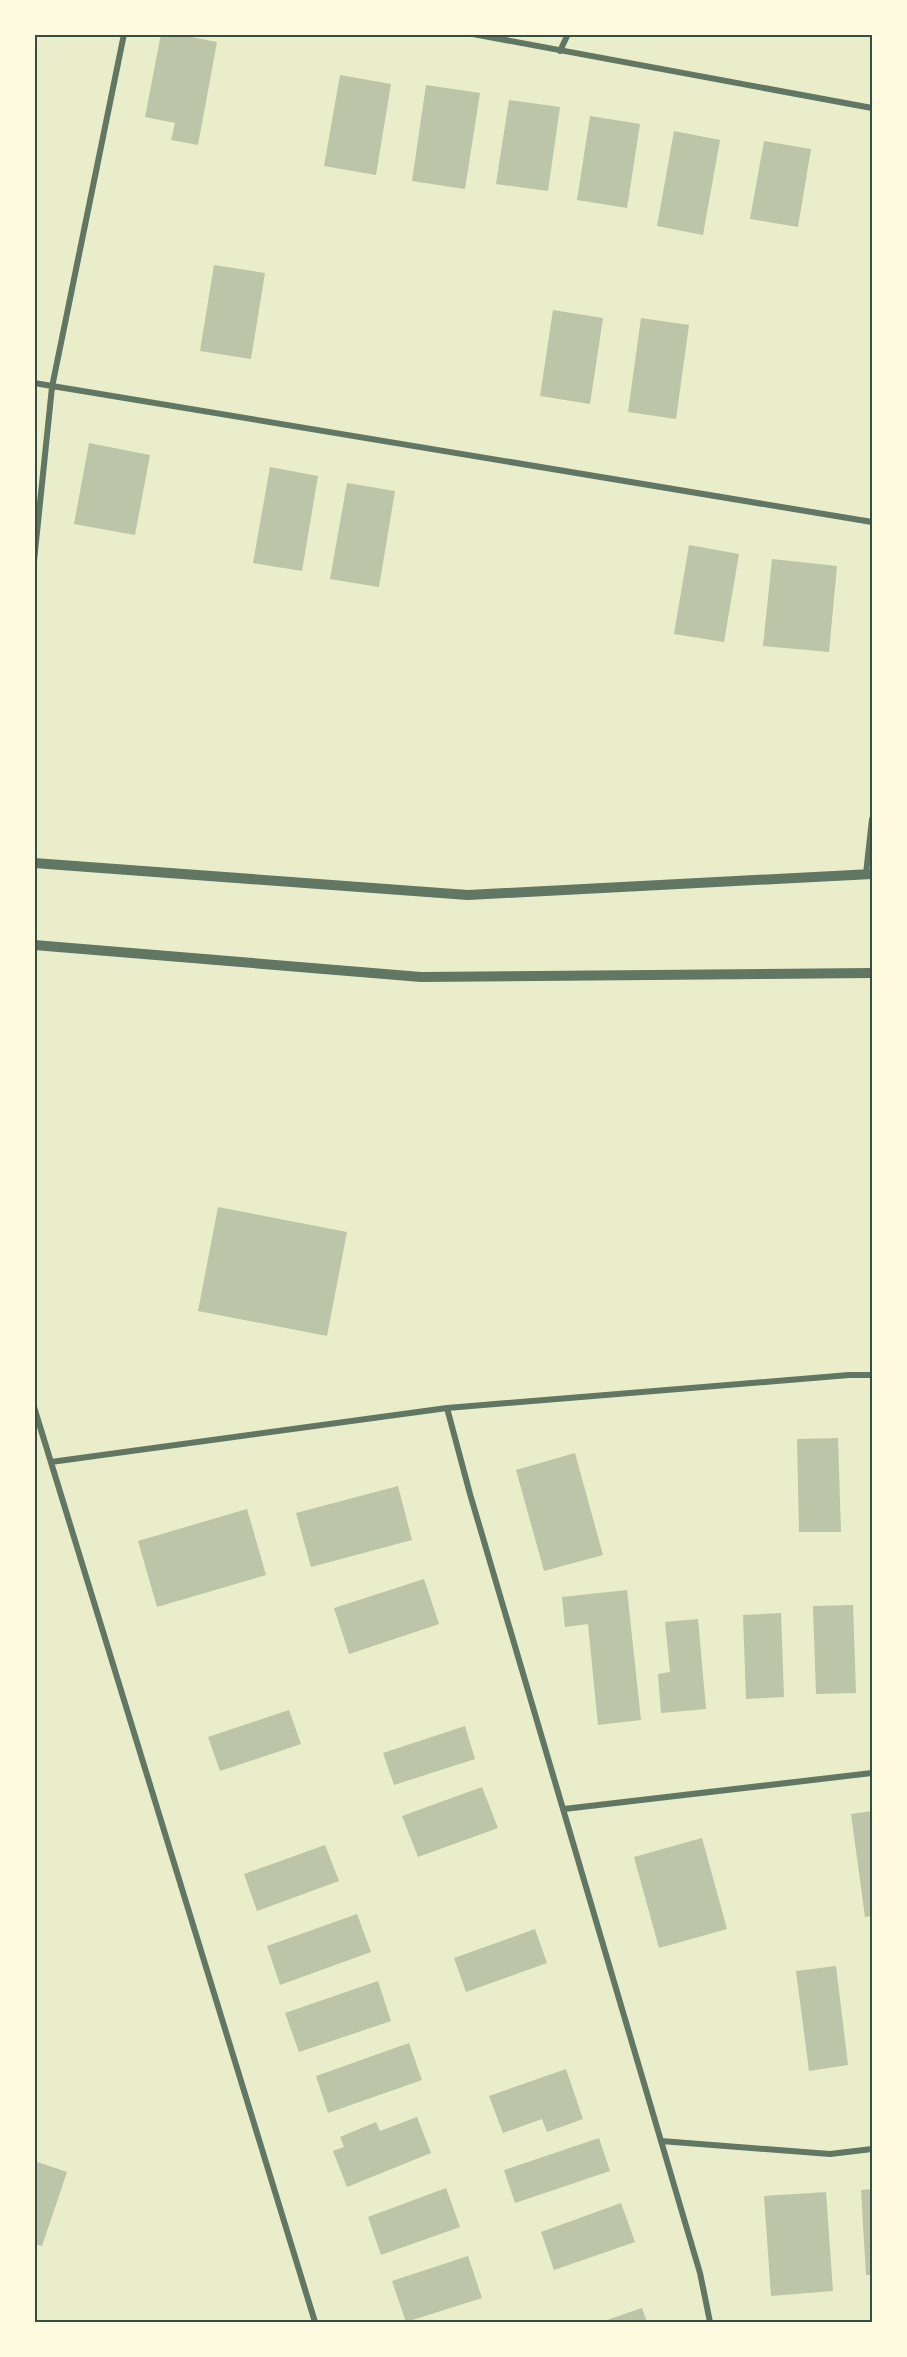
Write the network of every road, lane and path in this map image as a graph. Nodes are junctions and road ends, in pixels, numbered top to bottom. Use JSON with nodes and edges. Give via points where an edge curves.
{"nodes":[{"id":1,"x":124,"y":34,"type":"edge"},
{"id":2,"x":473,"y":34,"type":"edge"},
{"id":3,"x":568,"y":34,"type":"edge"},
{"id":4,"x":561,"y":51,"type":"junction"},
{"id":5,"x":873,"y":108,"type":"edge"},
{"id":6,"x":34,"y":383,"type":"edge"},
{"id":7,"x":52,"y":387,"type":"junction"},
{"id":8,"x":873,"y":522,"type":"edge"},
{"id":9,"x":34,"y":561,"type":"edge"},
{"id":10,"x":873,"y":819,"type":"edge"},
{"id":11,"x":34,"y":863,"type":"edge"},
{"id":12,"x":869,"y":874,"type":"edge"},
{"id":13,"x":34,"y":945,"type":"edge"},
{"id":14,"x":873,"y":972,"type":"edge"},
{"id":15,"x":873,"y":1375,"type":"edge"},
{"id":16,"x":34,"y":1407,"type":"edge"},
{"id":17,"x":447,"y":1408,"type":"junction"},
{"id":18,"x":51,"y":1462,"type":"junction"},
{"id":19,"x":873,"y":1773,"type":"edge"},
{"id":20,"x":564,"y":1809,"type":"junction"},
{"id":21,"x":661,"y":2141,"type":"junction"},
{"id":22,"x":873,"y":2149,"type":"edge"},
{"id":23,"x":315,"y":2322,"type":"edge"},
{"id":24,"x":710,"y":2322,"type":"edge"}],
"edges":[{"from":1,"to":7,"type":"street"},
{"from":2,"to":4,"type":"street"},
{"from":3,"to":4,"type":"street"},
{"from":4,"to":5,"type":"street"},
{"from":6,"to":7,"type":"street"},
{"from":7,"to":8,"type":"street"},
{"from":7,"to":9,"type":"street"},
{"from":10,"to":12,"type":"street"},
{"from":11,"to":12,"type":"street","via":[[468,895]]},
{"from":13,"to":14,"type":"street","via":[[421,978]]},
{"from":15,"to":17,"type":"street"},
{"from":16,"to":18,"type":"street"},
{"from":17,"to":18,"type":"street"},
{"from":17,"to":20,"type":"street"},
{"from":18,"to":23,"type":"street"},
{"from":19,"to":20,"type":"street"},
{"from":20,"to":21,"type":"street"},
{"from":21,"to":22,"type":"street","via":[[830,2154]]},
{"from":21,"to":24,"type":"street","via":[[700,2273]]}]}
